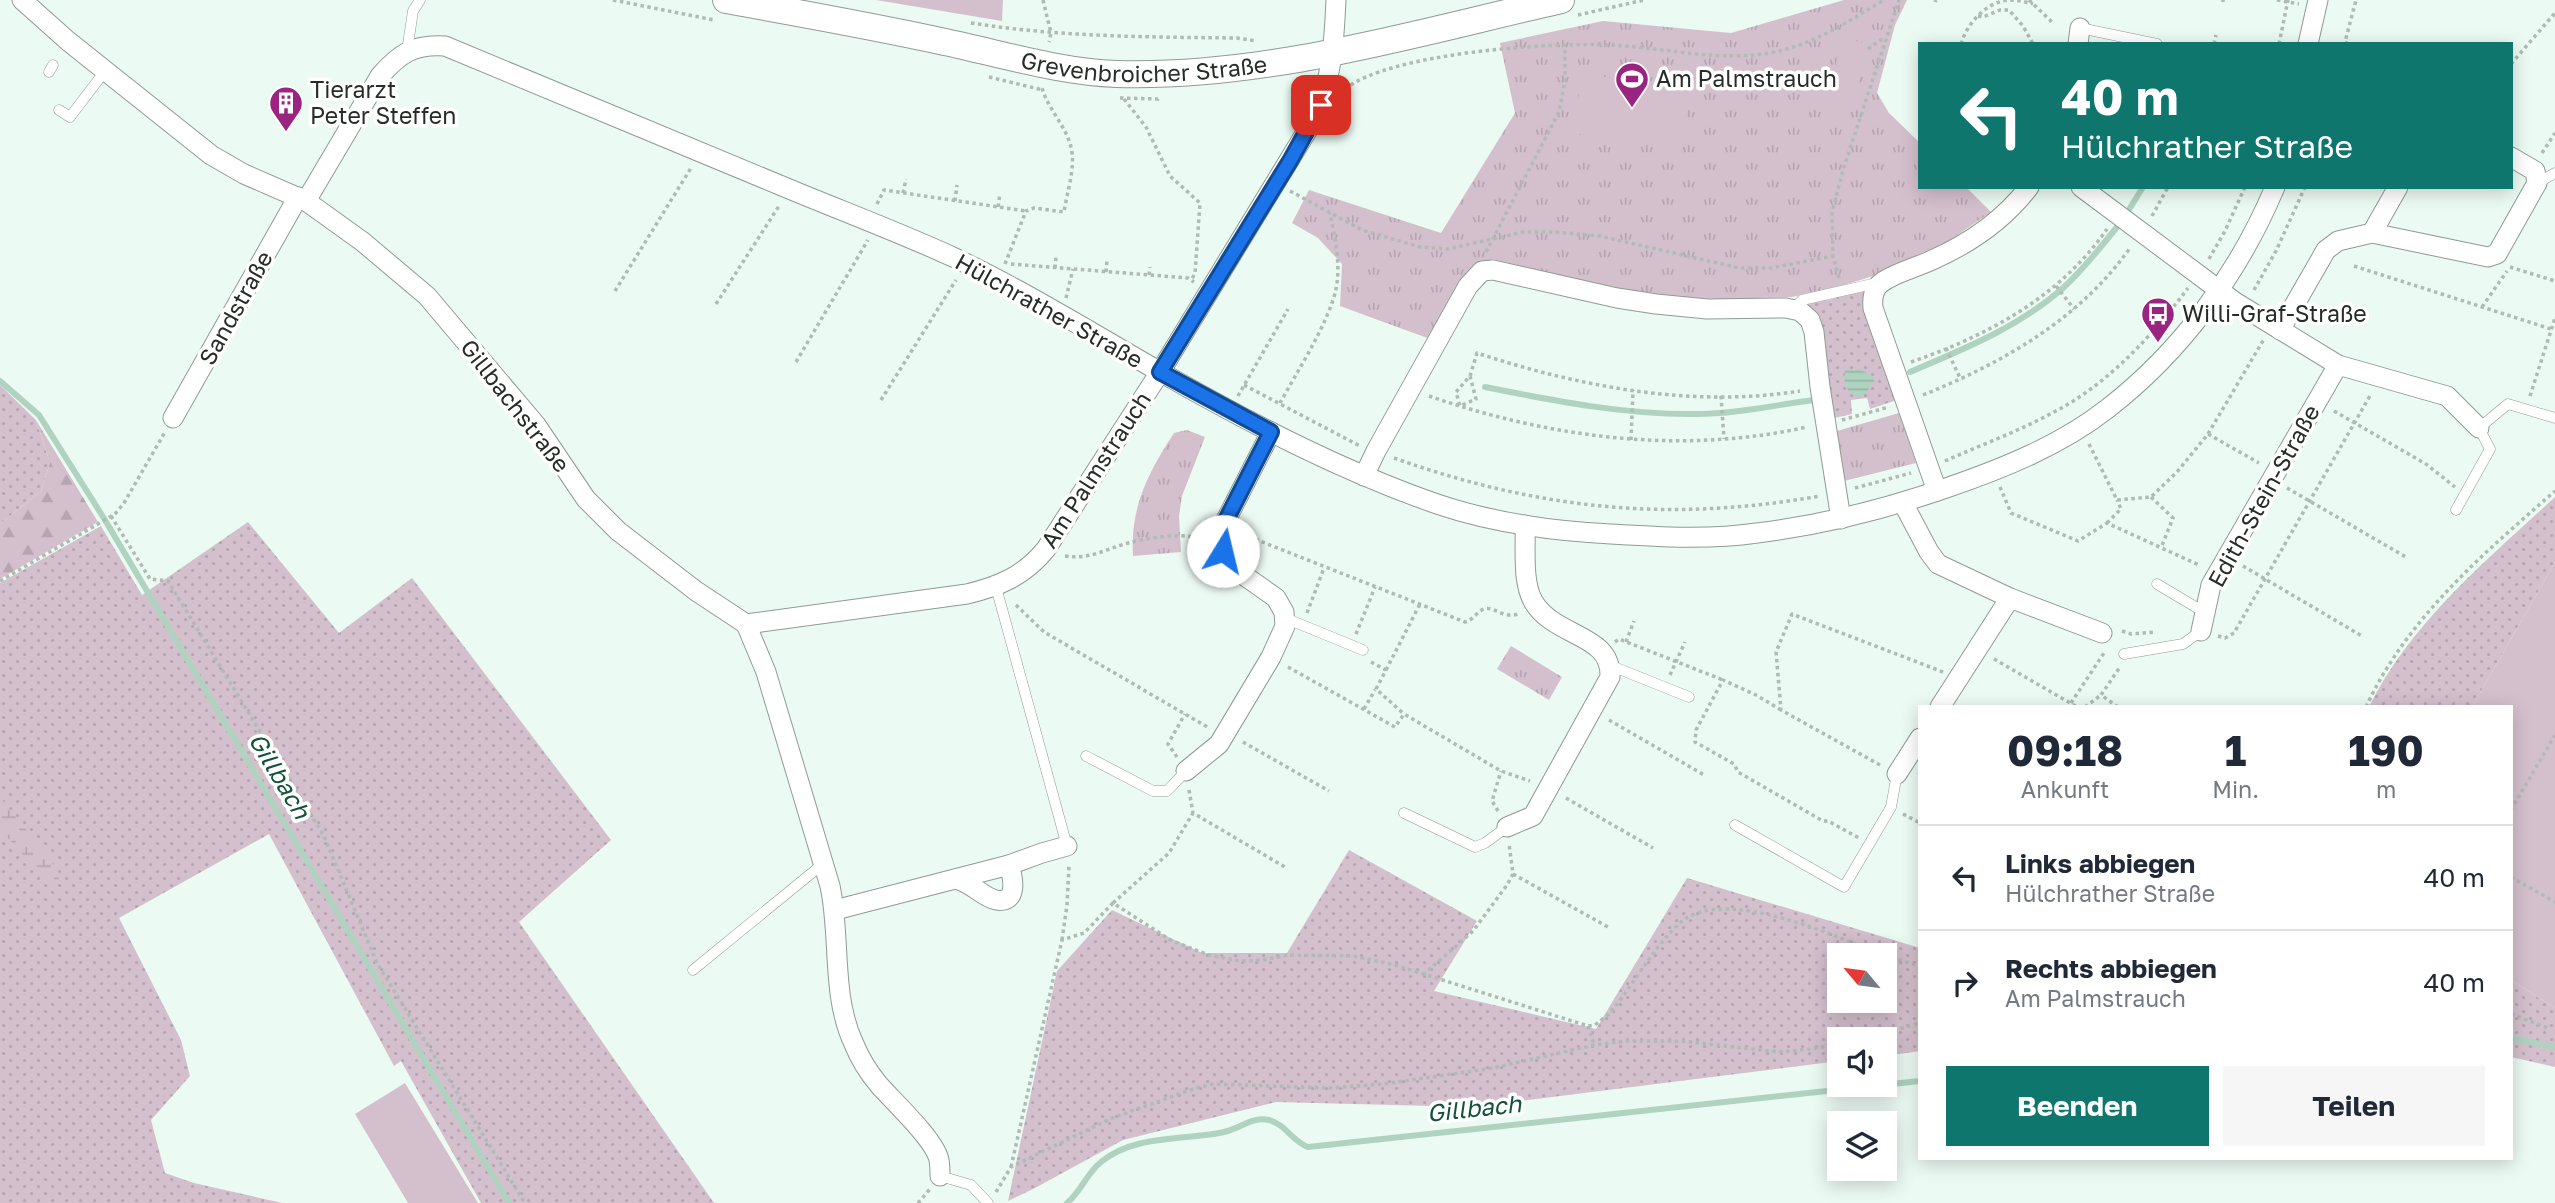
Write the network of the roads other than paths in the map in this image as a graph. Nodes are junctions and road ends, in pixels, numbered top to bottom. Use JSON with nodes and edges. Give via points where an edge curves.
{"nodes":[{"id":1,"x":22,"y":0,"type":"edge"},
{"id":2,"x":420,"y":0,"type":"edge"},
{"id":3,"x":726,"y":0,"type":"edge"},
{"id":4,"x":1336,"y":0,"type":"edge"},
{"id":5,"x":1561,"y":0,"type":"edge"},
{"id":6,"x":2318,"y":0,"type":"edge"},
{"id":7,"x":44,"y":8,"type":"edge"},
{"id":8,"x":2079,"y":36,"type":"edge"},
{"id":9,"x":2138,"y":42,"type":"edge"},
{"id":10,"x":2308,"y":42,"type":"edge"},
{"id":11,"x":407,"y":51,"type":"junction"},
{"id":12,"x":1334,"y":52,"type":"junction"},
{"id":13,"x":105,"y":71,"type":"junction"},
{"id":14,"x":58,"y":110,"type":"dead end"},
{"id":15,"x":2513,"y":159,"type":"edge"},
{"id":16,"x":2555,"y":173,"type":"edge"},
{"id":17,"x":2534,"y":176,"type":"junction"},
{"id":18,"x":2027,"y":189,"type":"edge"},
{"id":19,"x":2084,"y":189,"type":"edge"},
{"id":20,"x":2274,"y":189,"type":"edge"},
{"id":21,"x":2397,"y":189,"type":"edge"},
{"id":22,"x":302,"y":199,"type":"junction"},
{"id":23,"x":2372,"y":233,"type":"junction"},
{"id":24,"x":1884,"y":281,"type":"junction"},
{"id":25,"x":2219,"y":290,"type":"junction"},
{"id":26,"x":1792,"y":309,"type":"junction"},
{"id":27,"x":2276,"y":327,"type":"junction"},
{"id":28,"x":2338,"y":365,"type":"junction"},
{"id":29,"x":1160,"y":372,"type":"junction"},
{"id":30,"x":173,"y":418,"type":"road end"},
{"id":31,"x":2555,"y":418,"type":"edge"},
{"id":32,"x":2479,"y":428,"type":"junction"},
{"id":33,"x":1271,"y":432,"type":"junction"},
{"id":34,"x":1364,"y":476,"type":"junction"},
{"id":35,"x":1937,"y":491,"type":"junction"},
{"id":36,"x":1903,"y":503,"type":"junction"},
{"id":37,"x":2456,"y":510,"type":"dead end"},
{"id":38,"x":1841,"y":519,"type":"junction"},
{"id":39,"x":1525,"y":526,"type":"junction"},
{"id":40,"x":2157,"y":584,"type":"dead end"},
{"id":41,"x":996,"y":587,"type":"junction"},
{"id":42,"x":2010,"y":598,"type":"junction"},
{"id":43,"x":1294,"y":622,"type":"junction"},
{"id":44,"x":2202,"y":622,"type":"junction"},
{"id":45,"x":747,"y":624,"type":"junction"},
{"id":46,"x":2104,"y":642,"type":"road end"},
{"id":47,"x":1363,"y":650,"type":"road end"},
{"id":48,"x":2124,"y":654,"type":"dead end"},
{"id":49,"x":1606,"y":659,"type":"junction"},
{"id":50,"x":1689,"y":698,"type":"dead end"},
{"id":51,"x":1941,"y":705,"type":"edge"},
{"id":52,"x":1918,"y":741,"type":"edge"},
{"id":53,"x":1086,"y":756,"type":"dead end"},
{"id":54,"x":1186,"y":771,"type":"joint"},
{"id":55,"x":1897,"y":774,"type":"joint"},
{"id":56,"x":1404,"y":813,"type":"dead end"},
{"id":57,"x":1735,"y":825,"type":"dead end"},
{"id":58,"x":1507,"y":827,"type":"joint"},
{"id":59,"x":1066,"y":846,"type":"joint"},
{"id":60,"x":824,"y":863,"type":"junction"},
{"id":61,"x":1009,"y":866,"type":"junction"},
{"id":62,"x":956,"y":879,"type":"junction"},
{"id":63,"x":835,"y":910,"type":"junction"},
{"id":64,"x":693,"y":970,"type":"dead end"},
{"id":65,"x":940,"y":1176,"type":"joint"},
{"id":66,"x":987,"y":1201,"type":"edge"}],
"edges":[{"from":1,"to":7,"type":"street","name":"Gillbachstraße"},
{"from":2,"to":11,"type":"lane","via":[[413,11]]},
{"from":3,"to":12,"type":"main road","name":"Grevenbroicher Straße","via":[[1021,60],[1103,72],[1188,71]]},
{"from":4,"to":12,"type":"street","name":"Am Palmstrauch"},
{"from":5,"to":12,"type":"main road","name":"Grevenbroicher Straße"},
{"from":6,"to":10,"type":"street"},
{"from":7,"to":13,"type":"street","name":"Gillbachstraße","via":[[48,26],[65,45]]},
{"from":8,"to":9,"type":"lane"},
{"from":11,"to":22,"type":"street","name":"Sandstraße","via":[[380,76]]},
{"from":11,"to":29,"type":"street","name":"Hülchrather Straße","via":[[445,46],[966,264],[1002,272],[1063,315]]},
{"from":12,"to":29,"type":"street","name":"Am Palmstrauch","via":[[1313,121]]},
{"from":13,"to":14,"type":"lane","via":[[70,117]]},
{"from":13,"to":22,"type":"street","name":"Gillbachstraße","via":[[211,155]]},
{"from":15,"to":17,"type":"street"},
{"from":16,"to":17,"type":"lane"},
{"from":17,"to":23,"type":"street","via":[[2497,254],[2501,262]]},
{"from":18,"to":24,"type":"street","via":[[1981,234]]},
{"from":19,"to":25,"type":"street"},
{"from":20,"to":25,"type":"street","name":"Hülchrather Straße","via":[[2250,243]]},
{"from":21,"to":23,"type":"street"},
{"from":22,"to":30,"type":"street","name":"Sandstraße"},
{"from":22,"to":45,"type":"street","name":"Gillbachstraße","via":[[427,296],[536,425],[586,499],[618,531],[695,591]]},
{"from":23,"to":27,"type":"street","via":[[2330,246]]},
{"from":24,"to":26,"type":"lane","via":[[1802,300]]},
{"from":24,"to":35,"type":"street","via":[[1872,304]]},
{"from":25,"to":27,"type":"street"},
{"from":25,"to":35,"type":"street","name":"Hülchrather Straße","via":[[2169,354],[2109,408],[2044,448]]},
{"from":26,"to":34,"type":"street","via":[[1656,304],[1509,272],[1482,271],[1468,286]]},
{"from":26,"to":38,"type":"street","via":[[1813,326]]},
{"from":27,"to":28,"type":"street"},
{"from":28,"to":32,"type":"street","via":[[2447,396]]},
{"from":28,"to":44,"type":"street","name":"Edith-Stein-Straße","via":[[2211,585]]},
{"from":29,"to":33,"type":"street","name":"Hülchrather Straße"},
{"from":29,"to":41,"type":"street","name":"Am Palmstrauch","via":[[1046,549],[1027,570]]},
{"from":31,"to":32,"type":"lane","via":[[2508,404]]},
{"from":32,"to":37,"type":"lane","via":[[2490,449]]},
{"from":33,"to":34,"type":"street","name":"Hülchrather Straße"},
{"from":33,"to":43,"type":"street","via":[[1222,539],[1232,567],[1276,598]]},
{"from":34,"to":39,"type":"street","name":"Hülchrather Straße","via":[[1439,504]]},
{"from":35,"to":36,"type":"street","name":"Hülchrather Straße"},
{"from":36,"to":38,"type":"street","name":"Hülchrather Straße"},
{"from":36,"to":42,"type":"street","via":[[1938,564]]},
{"from":38,"to":39,"type":"street","name":"Hülchrather Straße","via":[[1752,534],[1678,538]]},
{"from":39,"to":49,"type":"street","via":[[1528,585],[1535,604],[1553,624],[1593,643]]},
{"from":40,"to":44,"type":"lane"},
{"from":41,"to":45,"type":"street","name":"Am Palmstrauch"},
{"from":41,"to":59,"type":"lane"},
{"from":42,"to":46,"type":"street"},
{"from":42,"to":51,"type":"street"},
{"from":43,"to":47,"type":"lane"},
{"from":43,"to":54,"type":"street","via":[[1283,633],[1219,744]]},
{"from":44,"to":48,"type":"lane","via":[[2183,644]]},
{"from":45,"to":60,"type":"street"},
{"from":49,"to":50,"type":"lane"},
{"from":49,"to":58,"type":"street","via":[[1610,677],[1549,789],[1533,816]]},
{"from":52,"to":55,"type":"street"},
{"from":53,"to":54,"type":"lane","via":[[1153,791],[1167,791]]},
{"from":55,"to":57,"type":"lane","via":[[1891,807],[1844,887]]},
{"from":56,"to":58,"type":"lane","via":[[1475,847]]},
{"from":59,"to":61,"type":"street"},
{"from":60,"to":63,"type":"street"},
{"from":60,"to":64,"type":"lane"},
{"from":61,"to":62,"type":"street"},
{"from":61,"to":62,"type":"street","via":[[1013,889],[1002,900]]},
{"from":62,"to":63,"type":"street"},
{"from":63,"to":65,"type":"street","via":[[842,1005],[854,1046],[878,1083],[930,1142],[939,1159]]},
{"from":65,"to":66,"type":"lane","via":[[967,1183]]}]}
